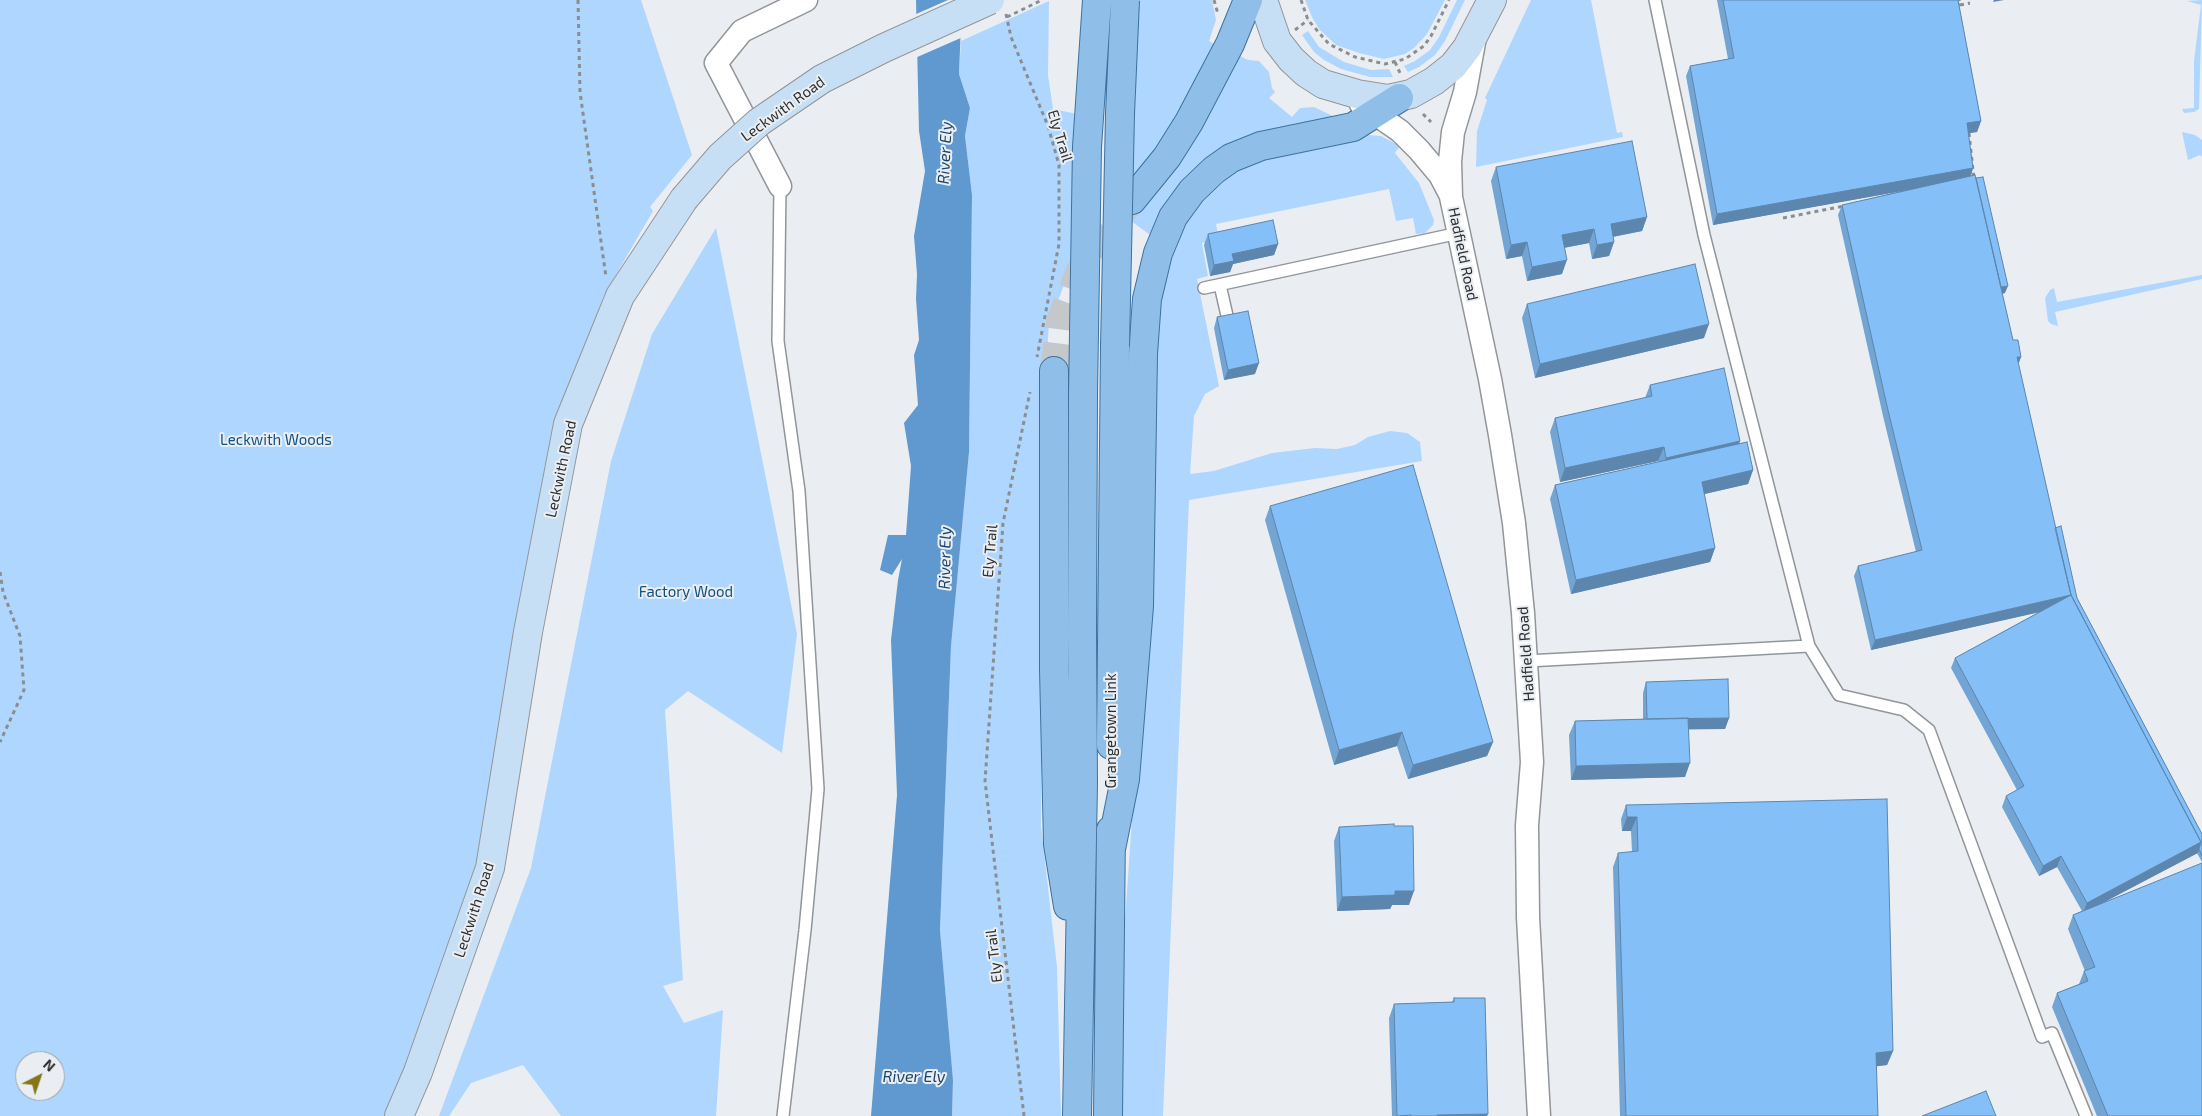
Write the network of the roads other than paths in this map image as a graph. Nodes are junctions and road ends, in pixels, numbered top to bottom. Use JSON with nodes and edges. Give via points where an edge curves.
{"nodes":[{"id":1,"x":806,"y":0,"type":"edge"},
{"id":2,"x":1097,"y":0,"type":"edge"},
{"id":3,"x":1125,"y":0,"type":"edge"},
{"id":4,"x":1249,"y":0,"type":"edge"},
{"id":5,"x":1492,"y":0,"type":"edge"},
{"id":6,"x":1655,"y":0,"type":"edge"},
{"id":7,"x":1001,"y":8,"type":"edge"},
{"id":8,"x":1267,"y":12,"type":"edge"},
{"id":9,"x":1475,"y":35,"type":"junction"},
{"id":10,"x":1400,"y":86,"type":"junction"},
{"id":11,"x":1335,"y":87,"type":"junction"},
{"id":12,"x":1375,"y":113,"type":"junction"},
{"id":13,"x":780,"y":186,"type":"joint"},
{"id":14,"x":1451,"y":197,"type":"junction"},
{"id":15,"x":1132,"y":200,"type":"tunnel mouth"},
{"id":16,"x":1459,"y":233,"type":"junction"},
{"id":17,"x":1220,"y":285,"type":"junction"},
{"id":18,"x":1204,"y":288,"type":"dead end"},
{"id":19,"x":1228,"y":320,"type":"edge"},
{"id":20,"x":1045,"y":364,"type":"tunnel mouth"},
{"id":21,"x":1809,"y":646,"type":"junction"},
{"id":22,"x":1528,"y":661,"type":"junction"},
{"id":23,"x":1111,"y":849,"type":"junction"},
{"id":24,"x":1079,"y":966,"type":"junction"},
{"id":25,"x":399,"y":1116,"type":"edge"},
{"id":26,"x":783,"y":1116,"type":"edge"},
{"id":27,"x":1077,"y":1116,"type":"edge"},
{"id":28,"x":1108,"y":1116,"type":"edge"},
{"id":29,"x":1539,"y":1116,"type":"edge"},
{"id":30,"x":2086,"y":1116,"type":"edge"}],
"edges":[{"from":1,"to":13,"type":"street","via":[[742,31],[716,63]]},
{"from":2,"to":24,"type":"main road","name":"Grangetown Link","bridge":true,"via":[[1087,147]]},
{"from":3,"to":23,"type":"main road","name":"Grangetown Link","bridge":true,"via":[[1115,346]]},
{"from":4,"to":8,"type":"main road"},
{"from":4,"to":15,"type":"main road","via":[[1189,122],[1167,157]]},
{"from":5,"to":9,"type":"main road"},
{"from":6,"to":21,"type":"lane","via":[[1704,235]]},
{"from":7,"to":25,"type":"main road","name":"Leckwith Road","bridge":true,"via":[[884,48],[822,79],[759,122],[720,157],[684,199],[620,296],[568,424],[528,632],[490,868],[418,1072]]},
{"from":8,"to":11,"type":"main road","via":[[1278,41],[1291,58],[1322,84]]},
{"from":9,"to":10,"type":"main road","via":[[1453,66],[1423,87]]},
{"from":9,"to":14,"type":"street","via":[[1465,92],[1453,132]]},
{"from":10,"to":11,"type":"main road","via":[[1368,97]]},
{"from":10,"to":12,"type":"main road"},
{"from":11,"to":12,"type":"street"},
{"from":12,"to":14,"type":"street","via":[[1428,158]]},
{"from":12,"to":23,"type":"main road","via":[[1352,127],[1261,146],[1232,158],[1192,191],[1173,217],[1158,252],[1147,299],[1143,354],[1139,606],[1125,778]]},
{"from":13,"to":26,"type":"lane","via":[[778,341],[799,491],[818,788]]},
{"from":14,"to":16,"type":"street","name":"Hadfield Road"},
{"from":16,"to":17,"type":"lane"},
{"from":16,"to":22,"type":"street","name":"Hadfield Road","via":[[1503,454],[1519,565]]},
{"from":17,"to":18,"type":"lane"},
{"from":17,"to":19,"type":"lane"},
{"from":20,"to":24,"type":"main road","via":[[1058,844]]},
{"from":21,"to":22,"type":"lane"},
{"from":21,"to":30,"type":"lane","via":[[1839,695],[1904,710],[1929,730],[2042,1037],[2052,1032]]},
{"from":22,"to":29,"type":"street","name":"Hadfield Road","via":[[1532,762],[1527,825],[1528,917]]},
{"from":23,"to":28,"type":"main road","name":"Grangetown Link"},
{"from":24,"to":27,"type":"main road","name":"Grangetown Link"}]}
